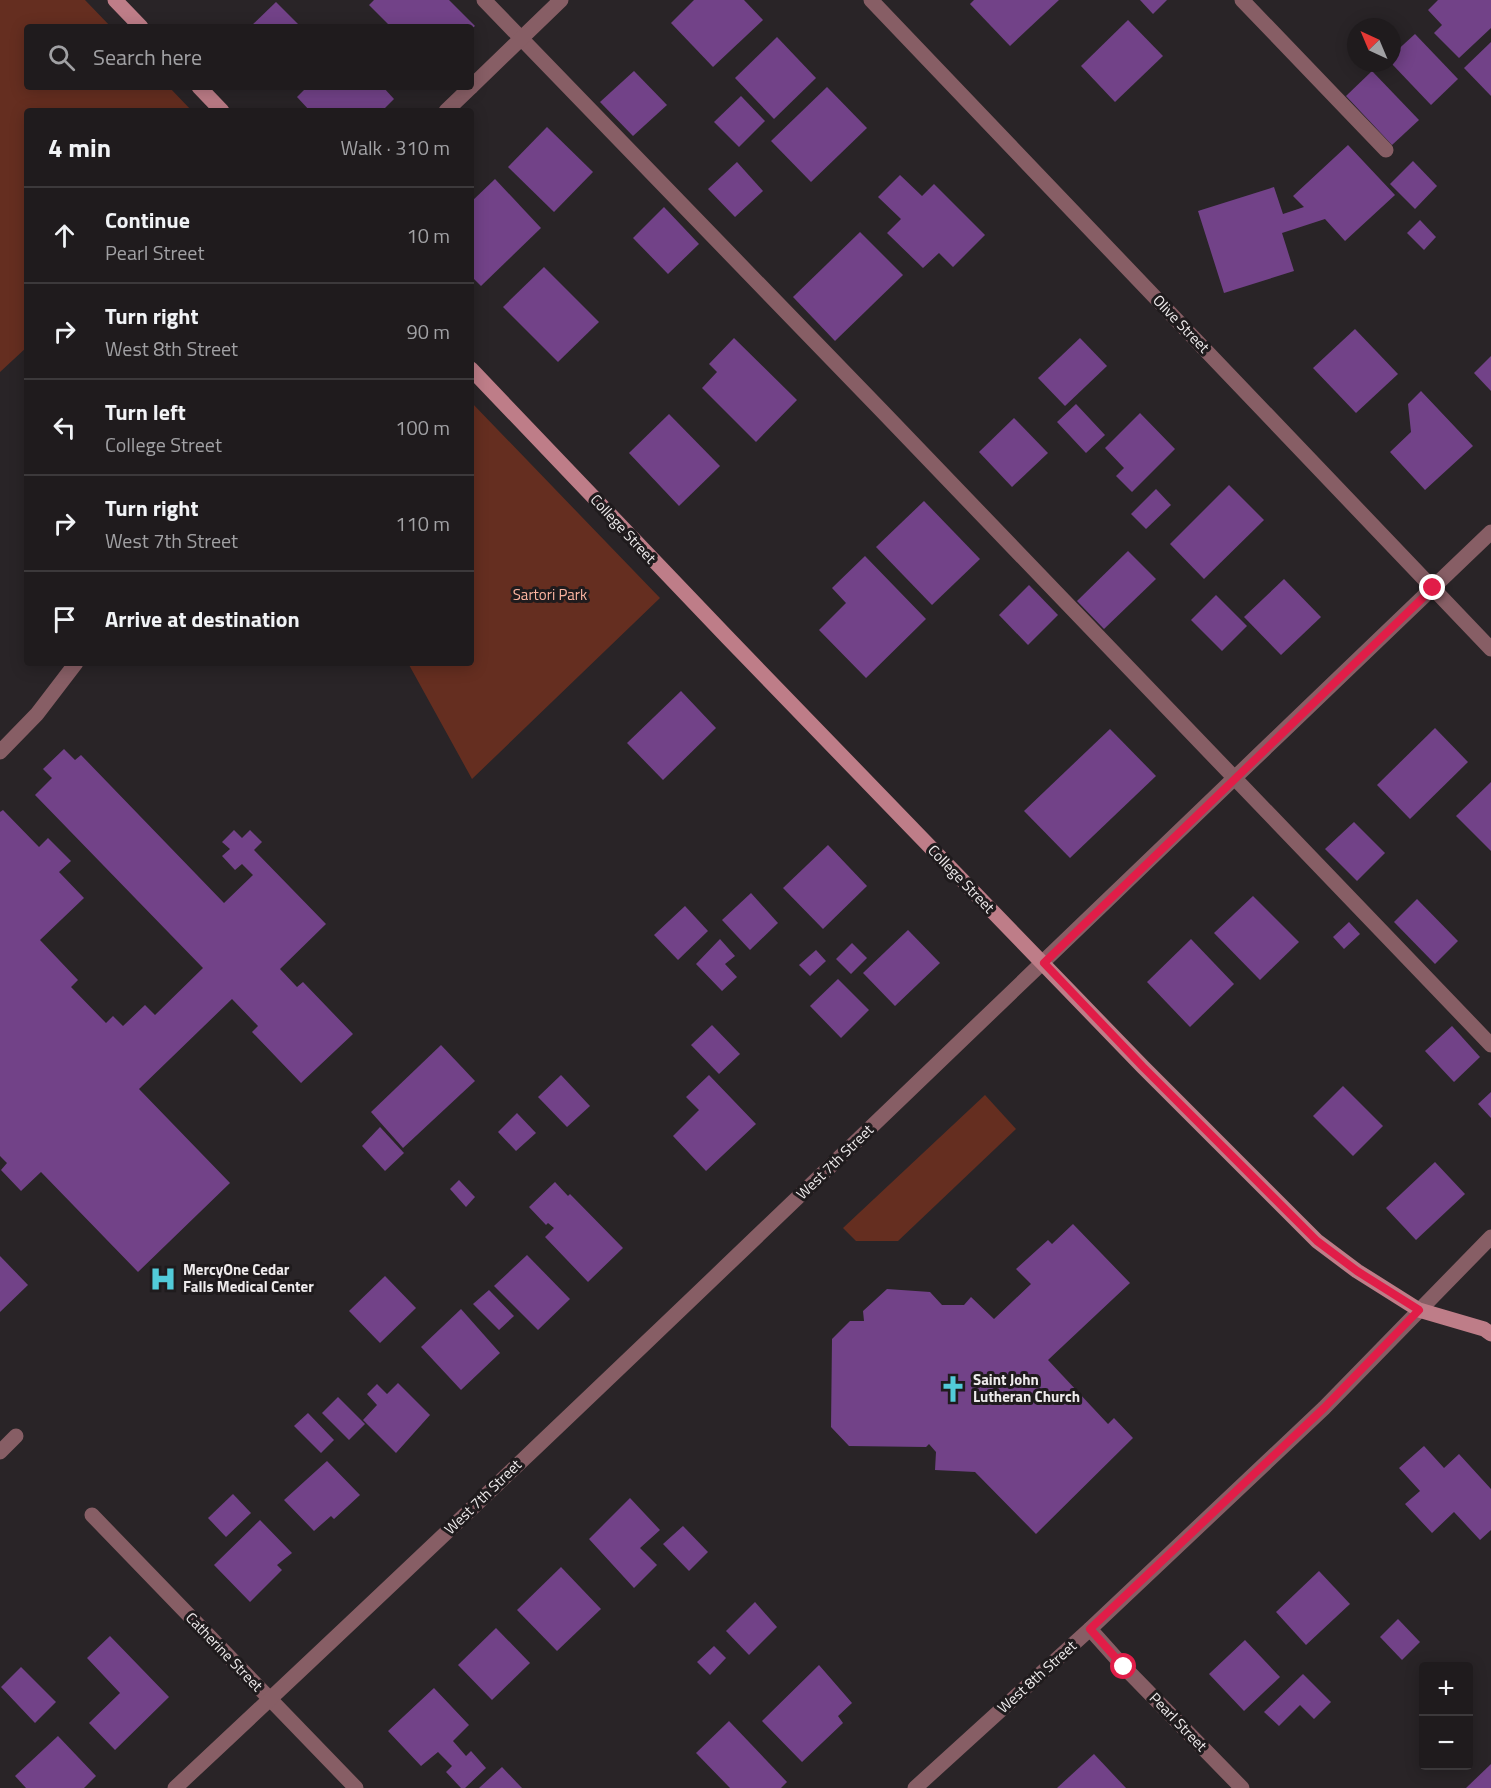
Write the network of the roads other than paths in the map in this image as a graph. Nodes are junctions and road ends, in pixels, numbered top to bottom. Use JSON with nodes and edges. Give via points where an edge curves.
{"nodes":[{"id":1,"x":115,"y":0,"type":"edge"},
{"id":2,"x":484,"y":0,"type":"edge"},
{"id":3,"x":561,"y":0,"type":"edge"},
{"id":4,"x":871,"y":0,"type":"edge"},
{"id":5,"x":1242,"y":0,"type":"edge"},
{"id":6,"x":138,"y":24,"type":"edge"},
{"id":7,"x":521,"y":39,"type":"junction"},
{"id":8,"x":474,"y":84,"type":"edge"},
{"id":9,"x":202,"y":90,"type":"edge"},
{"id":10,"x":468,"y":90,"type":"edge"},
{"id":11,"x":219,"y":108,"type":"edge"},
{"id":12,"x":449,"y":108,"type":"edge"},
{"id":13,"x":1386,"y":150,"type":"dead end"},
{"id":14,"x":474,"y":372,"type":"edge"},
{"id":15,"x":1491,"y":532,"type":"edge"},
{"id":16,"x":1433,"y":588,"type":"junction"},
{"id":17,"x":1491,"y":649,"type":"edge"},
{"id":18,"x":74,"y":666,"type":"edge"},
{"id":19,"x":0,"y":752,"type":"edge"},
{"id":20,"x":1235,"y":780,"type":"junction"},
{"id":21,"x":1044,"y":963,"type":"junction"},
{"id":22,"x":1491,"y":1045,"type":"edge"},
{"id":23,"x":1491,"y":1237,"type":"edge"},
{"id":24,"x":1419,"y":1310,"type":"junction"},
{"id":25,"x":1491,"y":1334,"type":"edge"},
{"id":26,"x":16,"y":1436,"type":"dead end"},
{"id":27,"x":0,"y":1452,"type":"edge"},
{"id":28,"x":92,"y":1515,"type":"dead end"},
{"id":29,"x":1090,"y":1629,"type":"junction"},
{"id":30,"x":270,"y":1699,"type":"junction"},
{"id":31,"x":175,"y":1788,"type":"edge"},
{"id":32,"x":356,"y":1788,"type":"edge"},
{"id":33,"x":915,"y":1788,"type":"edge"},
{"id":34,"x":1242,"y":1788,"type":"edge"}],
"edges":[{"from":1,"to":6,"type":"street"},
{"from":2,"to":7,"type":"street"},
{"from":3,"to":7,"type":"street"},
{"from":4,"to":16,"type":"street","name":"Olive Street"},
{"from":5,"to":13,"type":"street"},
{"from":7,"to":8,"type":"street"},
{"from":7,"to":20,"type":"street"},
{"from":9,"to":11,"type":"street"},
{"from":10,"to":12,"type":"street"},
{"from":14,"to":21,"type":"street","name":"College Street"},
{"from":15,"to":16,"type":"street","name":"West 7th Street"},
{"from":16,"to":17,"type":"street","name":"Olive Street"},
{"from":16,"to":20,"type":"street","name":"West 7th Street"},
{"from":18,"to":19,"type":"street","via":[[37,714]]},
{"from":20,"to":21,"type":"street","name":"West 7th Street"},
{"from":20,"to":22,"type":"street"},
{"from":21,"to":24,"type":"street","name":"College Street","via":[[1317,1241]]},
{"from":21,"to":30,"type":"street","name":"West 7th Street"},
{"from":23,"to":24,"type":"street","name":"West 8th Street"},
{"from":24,"to":25,"type":"street","name":"College Street"},
{"from":24,"to":29,"type":"street","name":"West 8th Street","via":[[1324,1408]]},
{"from":26,"to":27,"type":"street"},
{"from":28,"to":30,"type":"street","name":"Catherine Street"},
{"from":29,"to":33,"type":"street","name":"West 8th Street"},
{"from":29,"to":34,"type":"street","name":"Pearl Street"},
{"from":30,"to":31,"type":"street","name":"West 7th Street"},
{"from":30,"to":32,"type":"street","name":"Catherine Street"}]}
